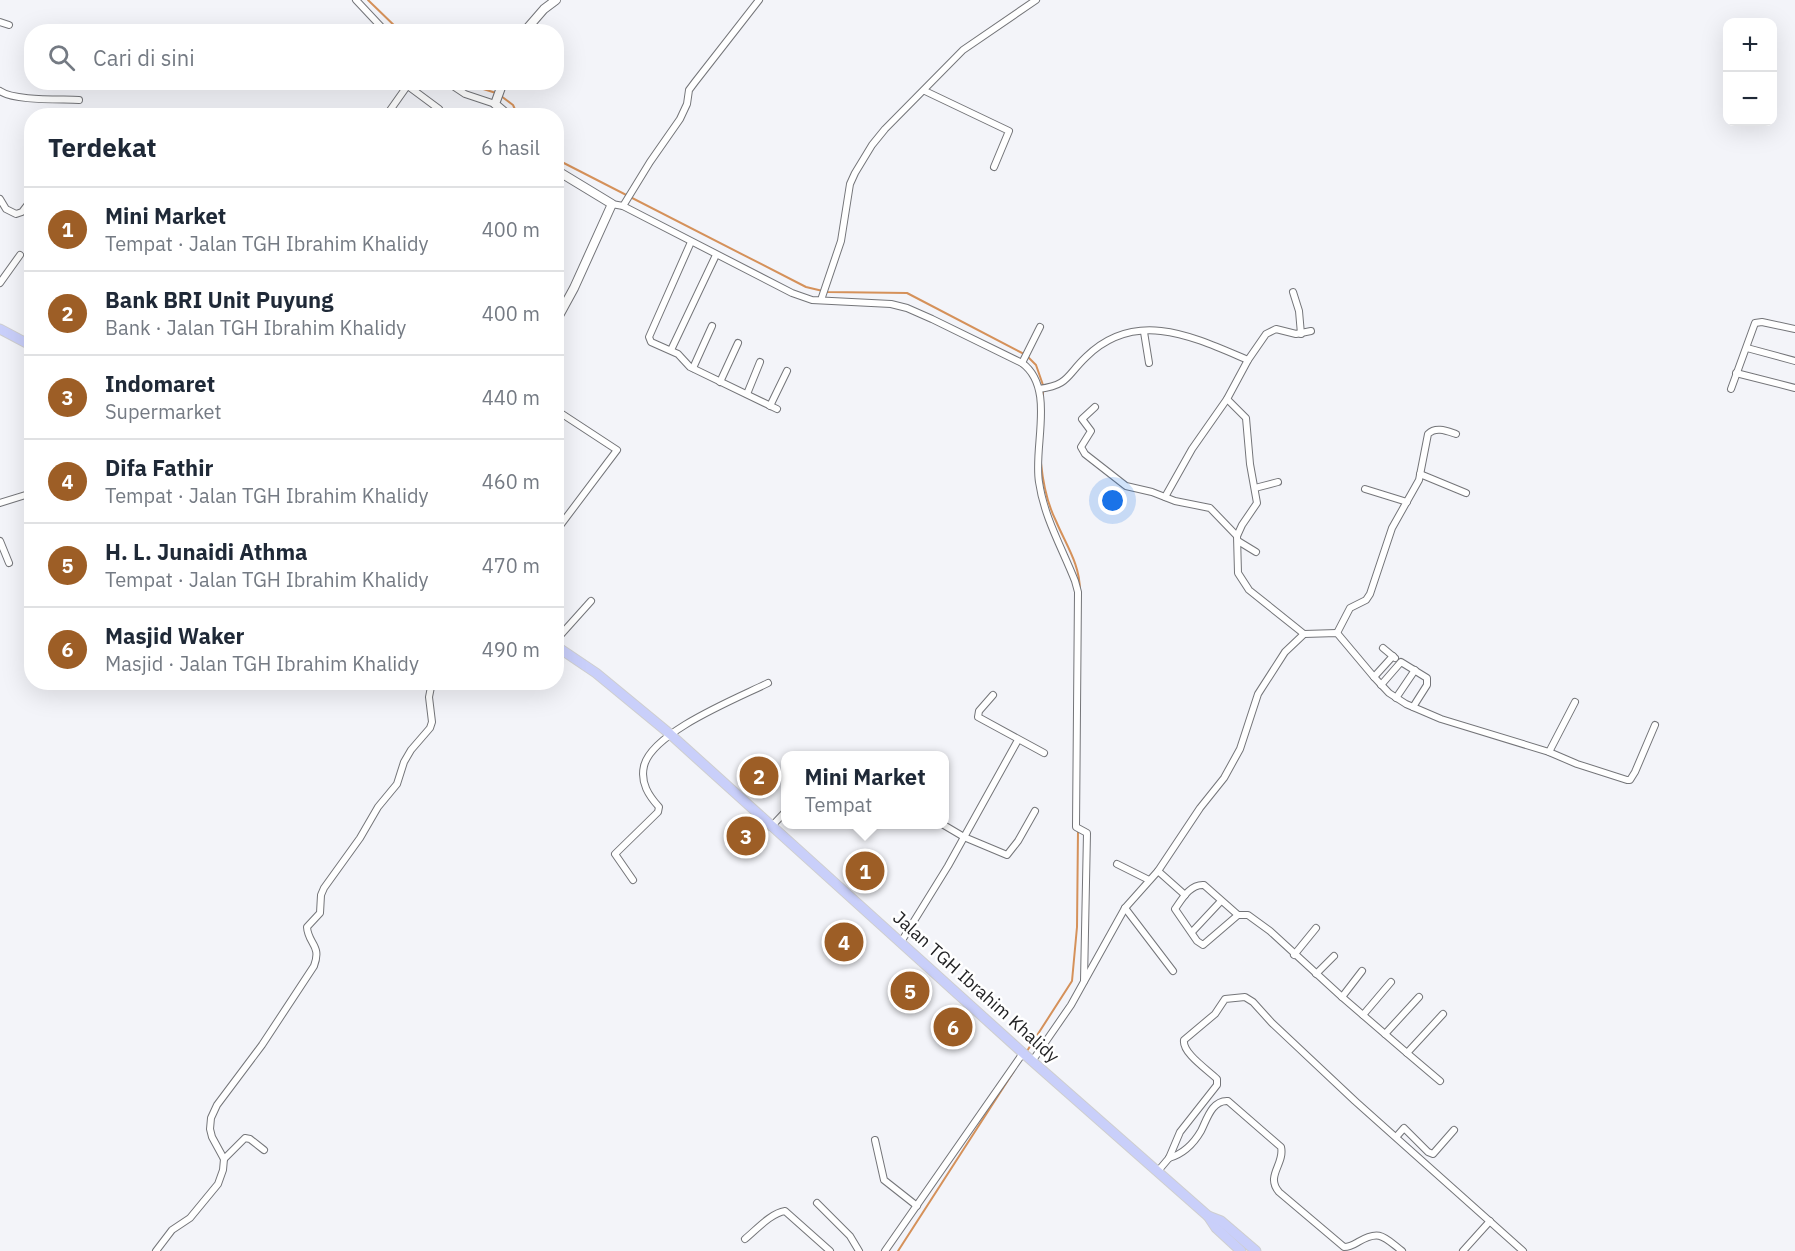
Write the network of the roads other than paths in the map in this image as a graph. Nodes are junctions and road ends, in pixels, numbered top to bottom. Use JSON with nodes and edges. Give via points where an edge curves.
{"nodes":[{"id":1,"x":356,"y":0,"type":"edge"},
{"id":2,"x":556,"y":0,"type":"edge"},
{"id":3,"x":759,"y":0,"type":"edge"},
{"id":4,"x":1036,"y":0,"type":"edge"},
{"id":5,"x":0,"y":22,"type":"edge"},
{"id":6,"x":378,"y":24,"type":"edge"},
{"id":7,"x":531,"y":24,"type":"edge"},
{"id":8,"x":9,"y":25,"type":"dead end"},
{"id":9,"x":405,"y":90,"type":"edge"},
{"id":10,"x":416,"y":90,"type":"edge"},
{"id":11,"x":459,"y":90,"type":"edge"},
{"id":12,"x":500,"y":90,"type":"edge"},
{"id":13,"x":0,"y":91,"type":"edge"},
{"id":14,"x":925,"y":91,"type":"junction"},
{"id":15,"x":79,"y":100,"type":"dead end"},
{"id":16,"x":495,"y":103,"type":"junction"},
{"id":17,"x":392,"y":108,"type":"edge"},
{"id":18,"x":439,"y":108,"type":"edge"},
{"id":19,"x":500,"y":108,"type":"edge"},
{"id":20,"x":994,"y":167,"type":"dead end"},
{"id":21,"x":564,"y":175,"type":"edge"},
{"id":22,"x":0,"y":199,"type":"edge"},
{"id":23,"x":612,"y":204,"type":"junction"},
{"id":24,"x":624,"y":205,"type":"junction"},
{"id":25,"x":24,"y":209,"type":"edge"},
{"id":26,"x":691,"y":242,"type":"junction"},
{"id":27,"x":20,"y":255,"type":"dead end"},
{"id":28,"x":716,"y":255,"type":"junction"},
{"id":29,"x":0,"y":283,"type":"edge"},
{"id":30,"x":1293,"y":292,"type":"dead end"},
{"id":31,"x":823,"y":294,"type":"junction"},
{"id":32,"x":564,"y":306,"type":"edge"},
{"id":33,"x":712,"y":326,"type":"dead end"},
{"id":34,"x":1040,"y":327,"type":"dead end"},
{"id":35,"x":0,"y":329,"type":"edge"},
{"id":36,"x":1795,"y":329,"type":"edge"},
{"id":37,"x":1311,"y":331,"type":"dead end"},
{"id":38,"x":1144,"y":332,"type":"junction"},
{"id":39,"x":1301,"y":334,"type":"junction"},
{"id":40,"x":24,"y":342,"type":"edge"},
{"id":41,"x":738,"y":343,"type":"dead end"},
{"id":42,"x":1747,"y":348,"type":"junction"},
{"id":43,"x":671,"y":350,"type":"junction"},
{"id":44,"x":1025,"y":358,"type":"junction"},
{"id":45,"x":1248,"y":360,"type":"junction"},
{"id":46,"x":1795,"y":361,"type":"edge"},
{"id":47,"x":760,"y":362,"type":"dead end"},
{"id":48,"x":1149,"y":363,"type":"dead end"},
{"id":49,"x":693,"y":368,"type":"junction"},
{"id":50,"x":787,"y":371,"type":"dead end"},
{"id":51,"x":1737,"y":373,"type":"junction"},
{"id":52,"x":720,"y":382,"type":"junction"},
{"id":53,"x":1042,"y":388,"type":"junction"},
{"id":54,"x":1795,"y":388,"type":"edge"},
{"id":55,"x":1731,"y":389,"type":"dead end"},
{"id":56,"x":747,"y":394,"type":"junction"},
{"id":57,"x":1227,"y":399,"type":"junction"},
{"id":58,"x":770,"y":406,"type":"junction"},
{"id":59,"x":1095,"y":407,"type":"dead end"},
{"id":60,"x":777,"y":409,"type":"dead end"},
{"id":61,"x":564,"y":415,"type":"edge"},
{"id":62,"x":1456,"y":434,"type":"dead end"},
{"id":63,"x":1420,"y":474,"type":"junction"},
{"id":64,"x":1278,"y":482,"type":"dead end"},
{"id":65,"x":1255,"y":488,"type":"junction"},
{"id":66,"x":1365,"y":489,"type":"dead end"},
{"id":67,"x":1466,"y":493,"type":"dead end"},
{"id":68,"x":24,"y":496,"type":"edge"},
{"id":69,"x":1165,"y":497,"type":"junction"},
{"id":70,"x":1407,"y":502,"type":"junction"},
{"id":71,"x":0,"y":503,"type":"edge"},
{"id":72,"x":564,"y":520,"type":"edge"},
{"id":73,"x":1238,"y":539,"type":"junction"},
{"id":74,"x":0,"y":541,"type":"edge"},
{"id":75,"x":1256,"y":552,"type":"dead end"},
{"id":76,"x":9,"y":564,"type":"dead end"},
{"id":77,"x":591,"y":601,"type":"dead end"},
{"id":78,"x":564,"y":631,"type":"edge"},
{"id":79,"x":1337,"y":633,"type":"junction"},
{"id":80,"x":1304,"y":634,"type":"junction"},
{"id":81,"x":1383,"y":648,"type":"dead end"},
{"id":82,"x":564,"y":651,"type":"edge"},
{"id":83,"x":1393,"y":656,"type":"junction"},
{"id":84,"x":1401,"y":662,"type":"junction"},
{"id":85,"x":1415,"y":670,"type":"junction"},
{"id":86,"x":1374,"y":677,"type":"junction"},
{"id":87,"x":768,"y":683,"type":"dead end"},
{"id":88,"x":1381,"y":685,"type":"junction"},
{"id":89,"x":430,"y":690,"type":"edge"},
{"id":90,"x":993,"y":695,"type":"dead end"},
{"id":91,"x":1396,"y":698,"type":"junction"},
{"id":92,"x":1575,"y":702,"type":"dead end"},
{"id":93,"x":1413,"y":707,"type":"junction"},
{"id":94,"x":1655,"y":725,"type":"dead end"},
{"id":95,"x":670,"y":734,"type":"junction"},
{"id":96,"x":1018,"y":740,"type":"junction"},
{"id":97,"x":1549,"y":752,"type":"junction"},
{"id":98,"x":1044,"y":753,"type":"dead end"},
{"id":99,"x":1035,"y":811,"type":"dead end"},
{"id":100,"x":781,"y":816,"type":"edge"},
{"id":101,"x":771,"y":827,"type":"junction"},
{"id":102,"x":949,"y":829,"type":"edge"},
{"id":103,"x":964,"y":837,"type":"junction"},
{"id":104,"x":1117,"y":864,"type":"dead end"},
{"id":105,"x":1158,"y":871,"type":"junction"},
{"id":106,"x":633,"y":880,"type":"dead end"},
{"id":107,"x":1149,"y":880,"type":"junction"},
{"id":108,"x":1185,"y":895,"type":"junction"},
{"id":109,"x":1221,"y":901,"type":"junction"},
{"id":110,"x":1125,"y":908,"type":"junction"},
{"id":111,"x":1238,"y":915,"type":"junction"},
{"id":112,"x":1317,"y":928,"type":"dead end"},
{"id":113,"x":1192,"y":932,"type":"junction"},
{"id":114,"x":901,"y":942,"type":"junction"},
{"id":115,"x":1294,"y":955,"type":"junction"},
{"id":116,"x":1334,"y":956,"type":"dead end"},
{"id":117,"x":1173,"y":971,"type":"dead end"},
{"id":118,"x":1362,"y":971,"type":"dead end"},
{"id":119,"x":1316,"y":974,"type":"junction"},
{"id":120,"x":1084,"y":981,"type":"junction"},
{"id":121,"x":1391,"y":982,"type":"dead end"},
{"id":122,"x":1342,"y":997,"type":"junction"},
{"id":123,"x":1419,"y":997,"type":"dead end"},
{"id":124,"x":1443,"y":1014,"type":"dead end"},
{"id":125,"x":1363,"y":1015,"type":"junction"},
{"id":126,"x":1385,"y":1034,"type":"junction"},
{"id":127,"x":1407,"y":1053,"type":"junction"},
{"id":128,"x":1028,"y":1056,"type":"junction"},
{"id":129,"x":1440,"y":1081,"type":"dead end"},
{"id":130,"x":1454,"y":1130,"type":"dead end"},
{"id":131,"x":1397,"y":1136,"type":"junction"},
{"id":132,"x":875,"y":1140,"type":"dead end"},
{"id":133,"x":264,"y":1150,"type":"dead end"},
{"id":134,"x":1169,"y":1158,"type":"junction"},
{"id":135,"x":224,"y":1159,"type":"junction"},
{"id":136,"x":1158,"y":1171,"type":"junction"},
{"id":137,"x":817,"y":1203,"type":"dead end"},
{"id":138,"x":917,"y":1206,"type":"junction"},
{"id":139,"x":1208,"y":1216,"type":"junction"},
{"id":140,"x":1490,"y":1221,"type":"junction"},
{"id":141,"x":745,"y":1239,"type":"dead end"},
{"id":142,"x":156,"y":1251,"type":"edge"},
{"id":143,"x":830,"y":1251,"type":"edge"},
{"id":144,"x":859,"y":1251,"type":"edge"},
{"id":145,"x":885,"y":1251,"type":"edge"},
{"id":146,"x":1241,"y":1251,"type":"edge"},
{"id":147,"x":1256,"y":1251,"type":"edge"},
{"id":148,"x":1402,"y":1251,"type":"edge"},
{"id":149,"x":1463,"y":1251,"type":"edge"},
{"id":150,"x":1523,"y":1251,"type":"edge"}],
"edges":[{"from":1,"to":6,"type":"street"},
{"from":2,"to":7,"type":"street"},
{"from":3,"to":24,"type":"street","via":[[689,90],[680,119]]},
{"from":4,"to":14,"type":"street","via":[[963,50]]},
{"from":5,"to":8,"type":"street"},
{"from":9,"to":17,"type":"street"},
{"from":10,"to":18,"type":"street"},
{"from":11,"to":16,"type":"street"},
{"from":12,"to":16,"type":"street"},
{"from":13,"to":15,"type":"street","via":[[20,98]]},
{"from":14,"to":20,"type":"street","via":[[1009,131]]},
{"from":14,"to":31,"type":"street","via":[[885,129],[855,173],[841,241]]},
{"from":16,"to":19,"type":"street"},
{"from":21,"to":23,"type":"street"},
{"from":22,"to":25,"type":"street","via":[[6,209],[16,214]]},
{"from":23,"to":24,"type":"street"},
{"from":23,"to":32,"type":"street"},
{"from":24,"to":26,"type":"street"},
{"from":26,"to":28,"type":"street"},
{"from":26,"to":43,"type":"street","via":[[650,338]]},
{"from":27,"to":29,"type":"street"},
{"from":28,"to":31,"type":"street","via":[[792,293],[812,300]]},
{"from":28,"to":43,"type":"street"},
{"from":30,"to":39,"type":"street"},
{"from":31,"to":44,"type":"street","via":[[907,308]]},
{"from":33,"to":49,"type":"street"},
{"from":34,"to":44,"type":"street"},
{"from":35,"to":40,"type":"main road"},
{"from":36,"to":42,"type":"street","via":[[1756,322]]},
{"from":37,"to":39,"type":"street"},
{"from":38,"to":45,"type":"street","via":[[1178,333]]},
{"from":38,"to":48,"type":"street"},
{"from":38,"to":53,"type":"street","via":[[1111,337],[1086,356],[1060,385]]},
{"from":39,"to":45,"type":"street","via":[[1272,329]]},
{"from":41,"to":52,"type":"street"},
{"from":42,"to":46,"type":"street"},
{"from":42,"to":51,"type":"street"},
{"from":43,"to":49,"type":"street"},
{"from":44,"to":53,"type":"street"},
{"from":45,"to":57,"type":"street"},
{"from":47,"to":56,"type":"street"},
{"from":49,"to":52,"type":"street"},
{"from":50,"to":58,"type":"street"},
{"from":51,"to":54,"type":"street"},
{"from":51,"to":55,"type":"street"},
{"from":52,"to":56,"type":"street"},
{"from":53,"to":120,"type":"street","via":[[1037,469],[1040,492],[1078,592],[1075,778],[1081,830],[1087,833]]},
{"from":56,"to":58,"type":"street"},
{"from":57,"to":65,"type":"street","via":[[1246,418]]},
{"from":57,"to":69,"type":"street"},
{"from":58,"to":60,"type":"street"},
{"from":59,"to":69,"type":"street","via":[[1082,419],[1090,431],[1082,451],[1126,486]]},
{"from":61,"to":72,"type":"street","via":[[617,450]]},
{"from":62,"to":63,"type":"street","via":[[1440,430],[1429,433]]},
{"from":63,"to":67,"type":"street"},
{"from":63,"to":70,"type":"street"},
{"from":64,"to":65,"type":"street"},
{"from":65,"to":73,"type":"street","via":[[1257,506],[1242,525]]},
{"from":66,"to":70,"type":"street"},
{"from":68,"to":71,"type":"street"},
{"from":69,"to":73,"type":"street","via":[[1210,508]]},
{"from":70,"to":79,"type":"street","via":[[1392,528],[1369,597],[1350,608]]},
{"from":73,"to":75,"type":"street"},
{"from":73,"to":80,"type":"street","via":[[1237,569],[1244,584]]},
{"from":74,"to":76,"type":"street"},
{"from":77,"to":78,"type":"street"},
{"from":79,"to":80,"type":"street"},
{"from":79,"to":86,"type":"street"},
{"from":80,"to":105,"type":"street","via":[[1285,652],[1269,676],[1224,778]]},
{"from":81,"to":83,"type":"street"},
{"from":82,"to":95,"type":"main road","name":"Jalan TGH Ibrahim Khalidy"},
{"from":83,"to":84,"type":"street"},
{"from":83,"to":86,"type":"street"},
{"from":84,"to":85,"type":"street"},
{"from":84,"to":88,"type":"street"},
{"from":85,"to":91,"type":"street"},
{"from":85,"to":93,"type":"street","via":[[1429,681]]},
{"from":86,"to":88,"type":"street"},
{"from":87,"to":95,"type":"street"},
{"from":88,"to":91,"type":"street"},
{"from":89,"to":135,"type":"street","via":[[430,728],[411,750],[397,784],[324,888],[320,913],[307,927],[317,951],[314,966],[211,1118],[212,1137]]},
{"from":90,"to":96,"type":"street","via":[[978,717]]},
{"from":91,"to":93,"type":"street"},
{"from":92,"to":97,"type":"street"},
{"from":93,"to":97,"type":"street"},
{"from":94,"to":97,"type":"street","via":[[1629,780]]},
{"from":95,"to":101,"type":"main road","name":"Jalan TGH Ibrahim Khalidy"},
{"from":95,"to":106,"type":"street","via":[[644,766],[648,794],[659,807],[658,812],[615,854]]},
{"from":96,"to":98,"type":"street"},
{"from":96,"to":103,"type":"street"},
{"from":99,"to":103,"type":"street","via":[[1008,854]]},
{"from":100,"to":101,"type":"street"},
{"from":101,"to":114,"type":"main road","name":"Jalan TGH Ibrahim Khalidy"},
{"from":102,"to":103,"type":"street"},
{"from":103,"to":114,"type":"street"},
{"from":104,"to":107,"type":"street"},
{"from":105,"to":107,"type":"street"},
{"from":105,"to":108,"type":"street"},
{"from":107,"to":110,"type":"street"},
{"from":108,"to":109,"type":"street","via":[[1200,884]]},
{"from":108,"to":113,"type":"street","via":[[1175,910]]},
{"from":109,"to":111,"type":"street"},
{"from":109,"to":113,"type":"street"},
{"from":110,"to":117,"type":"street"},
{"from":110,"to":120,"type":"street"},
{"from":111,"to":113,"type":"street","via":[[1205,944],[1199,943]]},
{"from":111,"to":115,"type":"street","via":[[1254,919]]},
{"from":112,"to":115,"type":"street"},
{"from":114,"to":128,"type":"main road","name":"Jalan TGH Ibrahim Khalidy"},
{"from":115,"to":119,"type":"street"},
{"from":116,"to":119,"type":"street"},
{"from":118,"to":122,"type":"street"},
{"from":119,"to":122,"type":"street"},
{"from":120,"to":128,"type":"street","via":[[1071,1005]]},
{"from":121,"to":125,"type":"street"},
{"from":122,"to":125,"type":"street"},
{"from":123,"to":126,"type":"street"},
{"from":124,"to":127,"type":"street"},
{"from":125,"to":126,"type":"street"},
{"from":126,"to":127,"type":"street"},
{"from":127,"to":129,"type":"street"},
{"from":128,"to":136,"type":"main road","name":"Jalan TGH Ibrahim Khalidy"},
{"from":128,"to":138,"type":"street"},
{"from":130,"to":131,"type":"street","via":[[1433,1154],[1404,1128]]},
{"from":131,"to":134,"type":"street","via":[[1253,1002],[1245,997],[1231,998],[1225,999],[1183,1044],[1218,1083],[1176,1138]]},
{"from":131,"to":140,"type":"street"},
{"from":132,"to":138,"type":"street","via":[[884,1180]]},
{"from":133,"to":135,"type":"street","via":[[245,1138]]},
{"from":134,"to":136,"type":"street"},
{"from":134,"to":148,"type":"street","via":[[1185,1151],[1214,1107],[1227,1100],[1281,1147],[1273,1179],[1279,1192],[1344,1247],[1376,1234]]},
{"from":135,"to":142,"type":"street","via":[[218,1184]]},
{"from":136,"to":139,"type":"main road","name":"Jalan TGH Ibrahim Khalidy"},
{"from":137,"to":144,"type":"street","via":[[850,1236]]},
{"from":138,"to":145,"type":"street"},
{"from":139,"to":146,"type":"main road","name":"Jalan TGH Ibrahim Khalidy"},
{"from":139,"to":147,"type":"main road","name":"Jalan TGH Ibrahim Khalidy","via":[[1221,1221]]},
{"from":140,"to":149,"type":"street"},
{"from":140,"to":150,"type":"street"},
{"from":141,"to":143,"type":"street","via":[[785,1211]]}]}
